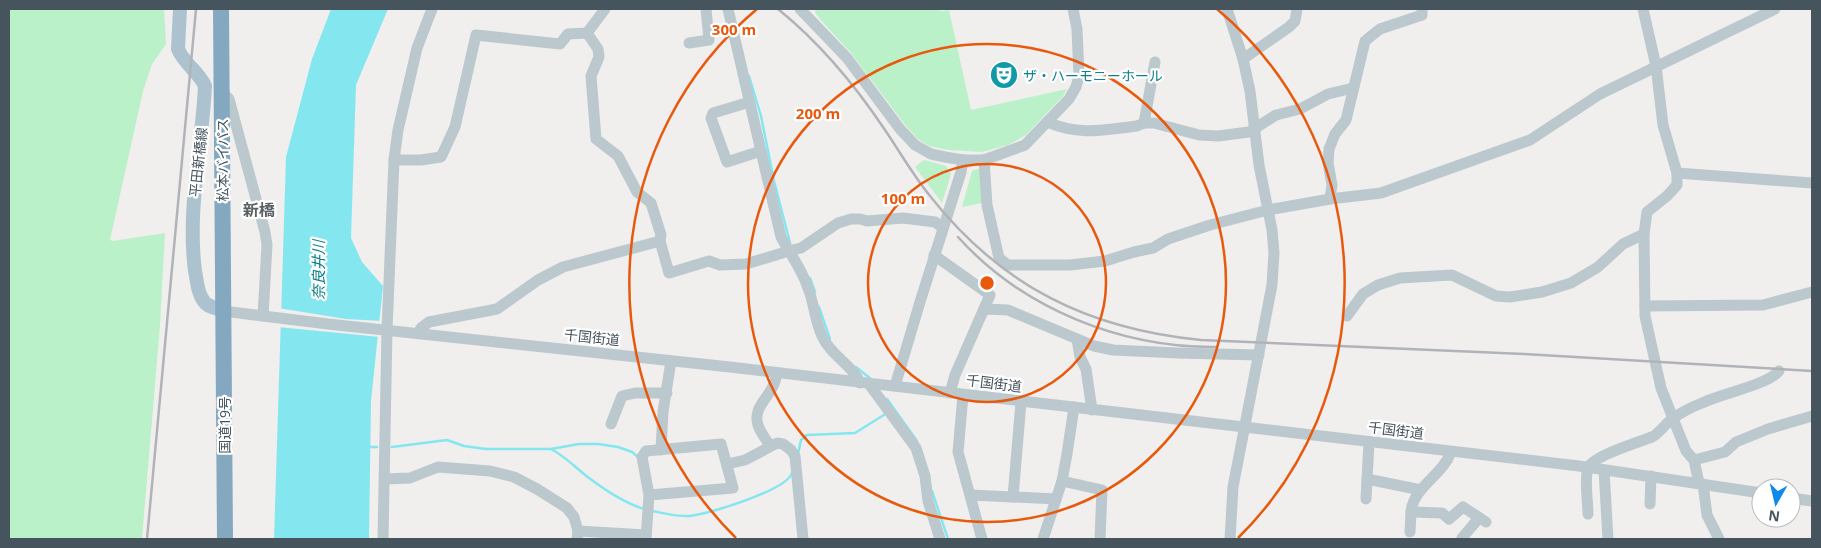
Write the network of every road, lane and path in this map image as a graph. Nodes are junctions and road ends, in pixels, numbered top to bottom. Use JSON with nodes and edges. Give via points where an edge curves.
{"nodes":[{"id":1,"x":180,"y":9,"type":"edge"},
{"id":2,"x":221,"y":9,"type":"edge"},
{"id":3,"x":432,"y":9,"type":"edge"},
{"id":4,"x":605,"y":9,"type":"edge"},
{"id":5,"x":706,"y":9,"type":"edge"},
{"id":6,"x":728,"y":9,"type":"edge"},
{"id":7,"x":800,"y":9,"type":"edge"},
{"id":8,"x":1073,"y":9,"type":"edge"},
{"id":9,"x":1227,"y":9,"type":"edge"},
{"id":10,"x":1297,"y":9,"type":"edge"},
{"id":11,"x":1422,"y":9,"type":"edge"},
{"id":12,"x":1643,"y":9,"type":"edge"},
{"id":13,"x":1775,"y":9,"type":"edge"},
{"id":14,"x":587,"y":33,"type":"junction"},
{"id":15,"x":689,"y":43,"type":"dead end"},
{"id":16,"x":1243,"y":59,"type":"junction"},
{"id":17,"x":1155,"y":62,"type":"dead end"},
{"id":18,"x":1656,"y":66,"type":"junction"},
{"id":19,"x":1353,"y":88,"type":"junction"},
{"id":20,"x":750,"y":102,"type":"junction"},
{"id":21,"x":1047,"y":122,"type":"junction"},
{"id":22,"x":229,"y":123,"type":"junction"},
{"id":23,"x":1144,"y":123,"type":"junction"},
{"id":24,"x":1255,"y":128,"type":"junction"},
{"id":25,"x":761,"y":151,"type":"junction"},
{"id":26,"x":394,"y":160,"type":"junction"},
{"id":27,"x":963,"y":160,"type":"junction"},
{"id":28,"x":984,"y":160,"type":"junction"},
{"id":29,"x":1677,"y":173,"type":"junction"},
{"id":30,"x":1812,"y":183,"type":"edge"},
{"id":31,"x":1330,"y":199,"type":"junction"},
{"id":32,"x":1268,"y":210,"type":"junction"},
{"id":33,"x":943,"y":228,"type":"junction"},
{"id":34,"x":1644,"y":234,"type":"junction"},
{"id":35,"x":660,"y":241,"type":"junction"},
{"id":36,"x":793,"y":250,"type":"junction"},
{"id":37,"x":934,"y":255,"type":"junction"},
{"id":38,"x":1812,"y":292,"type":"edge"},
{"id":39,"x":1645,"y":306,"type":"junction"},
{"id":40,"x":984,"y":309,"type":"junction"},
{"id":41,"x":223,"y":311,"type":"junction"},
{"id":42,"x":266,"y":316,"type":"junction"},
{"id":43,"x":1346,"y":316,"type":"dead end"},
{"id":44,"x":385,"y":330,"type":"junction"},
{"id":45,"x":418,"y":333,"type":"junction"},
{"id":46,"x":1077,"y":339,"type":"junction"},
{"id":47,"x":1259,"y":355,"type":"junction"},
{"id":48,"x":671,"y":361,"type":"junction"},
{"id":49,"x":1779,"y":371,"type":"dead end"},
{"id":50,"x":777,"y":373,"type":"junction"},
{"id":51,"x":870,"y":384,"type":"junction"},
{"id":52,"x":895,"y":386,"type":"junction"},
{"id":53,"x":667,"y":393,"type":"junction"},
{"id":54,"x":950,"y":393,"type":"junction"},
{"id":55,"x":963,"y":394,"type":"junction"},
{"id":56,"x":1021,"y":402,"type":"junction"},
{"id":57,"x":1074,"y":407,"type":"junction"},
{"id":58,"x":1092,"y":410,"type":"junction"},
{"id":59,"x":1812,"y":416,"type":"edge"},
{"id":60,"x":1673,"y":418,"type":"junction"},
{"id":61,"x":611,"y":424,"type":"dead end"},
{"id":62,"x":1246,"y":428,"type":"junction"},
{"id":63,"x":1369,"y":442,"type":"junction"},
{"id":64,"x":770,"y":446,"type":"junction"},
{"id":65,"x":661,"y":450,"type":"junction"},
{"id":66,"x":1451,"y":452,"type":"junction"},
{"id":67,"x":1694,"y":460,"type":"junction"},
{"id":68,"x":727,"y":464,"type":"junction"},
{"id":69,"x":1588,"y":467,"type":"junction"},
{"id":70,"x":1604,"y":470,"type":"junction"},
{"id":71,"x":1651,"y":476,"type":"junction"},
{"id":72,"x":385,"y":479,"type":"junction"},
{"id":73,"x":1367,"y":480,"type":"junction"},
{"id":74,"x":1062,"y":481,"type":"junction"},
{"id":75,"x":1701,"y":483,"type":"junction"},
{"id":76,"x":1421,"y":490,"type":"junction"},
{"id":77,"x":1751,"y":491,"type":"edge"},
{"id":78,"x":649,"y":495,"type":"junction"},
{"id":79,"x":971,"y":495,"type":"junction"},
{"id":80,"x":1013,"y":497,"type":"junction"},
{"id":81,"x":1056,"y":499,"type":"junction"},
{"id":82,"x":1366,"y":499,"type":"dead end"},
{"id":83,"x":1650,"y":504,"type":"dead end"},
{"id":84,"x":1411,"y":512,"type":"junction"},
{"id":85,"x":1588,"y":514,"type":"dead end"},
{"id":86,"x":1410,"y":532,"type":"dead end"},
{"id":87,"x":578,"y":535,"type":"edge"},
{"id":88,"x":646,"y":537,"type":"edge"},
{"id":89,"x":225,"y":539,"type":"edge"},
{"id":90,"x":383,"y":539,"type":"edge"},
{"id":91,"x":803,"y":539,"type":"edge"},
{"id":92,"x":940,"y":539,"type":"edge"},
{"id":93,"x":982,"y":539,"type":"edge"},
{"id":94,"x":1044,"y":539,"type":"edge"},
{"id":95,"x":1100,"y":539,"type":"edge"},
{"id":96,"x":1230,"y":539,"type":"edge"},
{"id":97,"x":1464,"y":539,"type":"edge"},
{"id":98,"x":1608,"y":539,"type":"edge"},
{"id":99,"x":1719,"y":539,"type":"edge"}],
"edges":[{"from":1,"to":41,"type":"main road","name":"平田新橋線","via":[[178,49],[205,86],[193,209],[193,252],[198,288],[208,306]]},
{"from":2,"to":22,"type":"highway","name":"松本バイパス","via":[[222,92]]},
{"from":3,"to":26,"type":"street","via":[[417,48]]},
{"from":4,"to":14,"type":"street"},
{"from":5,"to":15,"type":"street","via":[[709,40]]},
{"from":6,"to":20,"type":"street"},
{"from":7,"to":27,"type":"street","via":[[847,58],[906,137],[931,154]]},
{"from":8,"to":21,"type":"street","via":[[1079,76],[1069,98]]},
{"from":9,"to":16,"type":"street"},
{"from":10,"to":16,"type":"street","via":[[1295,21],[1289,27]]},
{"from":11,"to":19,"type":"street","via":[[1422,15],[1380,29],[1365,41]]},
{"from":12,"to":18,"type":"street"},
{"from":13,"to":18,"type":"street"},
{"from":14,"to":26,"type":"street","via":[[568,34],[560,44],[476,35],[455,127],[441,157]]},
{"from":14,"to":35,"type":"street","via":[[598,49],[599,57],[591,76],[596,139],[618,156],[637,192],[651,203],[662,235]]},
{"from":16,"to":24,"type":"street"},
{"from":17,"to":23,"type":"street"},
{"from":18,"to":29,"type":"street","via":[[1663,125]]},
{"from":18,"to":31,"type":"street","via":[[1600,94],[1530,140],[1381,193]]},
{"from":19,"to":24,"type":"street","via":[[1328,94],[1300,109],[1276,115]]},
{"from":19,"to":31,"type":"street","via":[[1346,120],[1329,149]]},
{"from":20,"to":25,"type":"street"},
{"from":20,"to":25,"type":"street","via":[[713,113],[711,118],[727,162]]},
{"from":21,"to":23,"type":"street","via":[[1068,130],[1086,131]]},
{"from":21,"to":28,"type":"street","via":[[1024,145]]},
{"from":22,"to":41,"type":"highway","name":"松本バイパス"},
{"from":22,"to":42,"type":"street","via":[[266,237]]},
{"from":23,"to":24,"type":"street","via":[[1198,136],[1249,132]]},
{"from":24,"to":32,"type":"street"},
{"from":25,"to":36,"type":"street","via":[[781,237]]},
{"from":26,"to":44,"type":"street"},
{"from":27,"to":28,"type":"street"},
{"from":27,"to":33,"type":"street"},
{"from":28,"to":32,"type":"street","via":[[987,204],[999,258],[1008,265],[1070,265],[1105,261],[1153,248],[1168,239],[1210,225]]},
{"from":29,"to":30,"type":"street"},
{"from":29,"to":34,"type":"street","via":[[1677,185],[1647,212]]},
{"from":31,"to":32,"type":"street"},
{"from":32,"to":47,"type":"street","via":[[1274,266]]},
{"from":33,"to":36,"type":"street","via":[[935,222],[903,218],[867,221],[851,218]]},
{"from":33,"to":37,"type":"street"},
{"from":34,"to":39,"type":"street"},
{"from":34,"to":43,"type":"street","via":[[1623,244],[1598,267],[1571,283],[1542,292],[1496,296],[1452,275],[1400,278],[1363,294]]},
{"from":35,"to":36,"type":"street","via":[[669,273],[709,261],[720,265],[746,264]]},
{"from":35,"to":45,"type":"street","via":[[563,267],[497,309],[429,322]]},
{"from":36,"to":51,"type":"street","via":[[822,336],[834,355]]},
{"from":37,"to":40,"type":"street","via":[[990,295]]},
{"from":37,"to":52,"type":"street"},
{"from":38,"to":39,"type":"street","via":[[1763,304]]},
{"from":39,"to":60,"type":"street","via":[[1654,363]]},
{"from":40,"to":46,"type":"street","via":[[1008,310]]},
{"from":40,"to":54,"type":"street"},
{"from":41,"to":42,"type":"street","name":"千国街道"},
{"from":41,"to":89,"type":"highway","name":"国道19号"},
{"from":42,"to":44,"type":"street","name":"千国街道"},
{"from":44,"to":45,"type":"street","name":"千国街道"},
{"from":44,"to":72,"type":"street"},
{"from":45,"to":48,"type":"street","name":"千国街道"},
{"from":46,"to":47,"type":"street","via":[[1113,350]]},
{"from":46,"to":58,"type":"street","via":[[1086,369]]},
{"from":47,"to":62,"type":"street"},
{"from":48,"to":50,"type":"street","name":"千国街道"},
{"from":48,"to":53,"type":"street"},
{"from":49,"to":60,"type":"street"},
{"from":50,"to":51,"type":"street","name":"千国街道"},
{"from":50,"to":64,"type":"street","via":[[757,417]]},
{"from":51,"to":52,"type":"street","name":"千国街道"},
{"from":51,"to":92,"type":"street","via":[[916,448]]},
{"from":52,"to":54,"type":"street","name":"千国街道"},
{"from":53,"to":61,"type":"street","via":[[622,396]]},
{"from":53,"to":65,"type":"street"},
{"from":54,"to":55,"type":"street","name":"千国街道"},
{"from":55,"to":56,"type":"street","name":"千国街道"},
{"from":55,"to":79,"type":"street","via":[[958,452]]},
{"from":56,"to":57,"type":"street","name":"千国街道"},
{"from":56,"to":80,"type":"street"},
{"from":57,"to":58,"type":"street","name":"千国街道"},
{"from":57,"to":74,"type":"street"},
{"from":58,"to":62,"type":"street","name":"千国街道"},
{"from":59,"to":67,"type":"street","via":[[1736,442],[1725,452]]},
{"from":60,"to":67,"type":"street","via":[[1686,451]]},
{"from":60,"to":69,"type":"street","via":[[1654,436],[1621,448]]},
{"from":62,"to":63,"type":"street","name":"千国街道"},
{"from":62,"to":96,"type":"street","via":[[1233,487]]},
{"from":63,"to":66,"type":"street","name":"千国街道"},
{"from":63,"to":73,"type":"street"},
{"from":64,"to":68,"type":"street","via":[[745,460]]},
{"from":64,"to":91,"type":"street","via":[[783,444],[795,456]]},
{"from":65,"to":68,"type":"street","via":[[721,444]]},
{"from":65,"to":78,"type":"street","via":[[646,451],[642,457]]},
{"from":66,"to":69,"type":"street","name":"千国街道"},
{"from":66,"to":76,"type":"street","via":[[1448,462]]},
{"from":67,"to":75,"type":"street"},
{"from":68,"to":78,"type":"street","via":[[733,488]]},
{"from":69,"to":70,"type":"street","name":"千国街道"},
{"from":69,"to":85,"type":"street"},
{"from":70,"to":71,"type":"street","name":"千国街道"},
{"from":70,"to":98,"type":"street"},
{"from":71,"to":75,"type":"street","name":"千国街道"},
{"from":71,"to":83,"type":"street"},
{"from":72,"to":87,"type":"street","via":[[410,478],[438,467],[490,471],[514,477],[567,508],[574,517]]},
{"from":72,"to":90,"type":"street"},
{"from":73,"to":76,"type":"street"},
{"from":73,"to":82,"type":"street"},
{"from":74,"to":81,"type":"street"},
{"from":74,"to":95,"type":"street","via":[[1102,490]]},
{"from":75,"to":77,"type":"street","name":"千国街道"},
{"from":75,"to":99,"type":"street","via":[[1707,515]]},
{"from":76,"to":84,"type":"street"},
{"from":78,"to":88,"type":"street"},
{"from":79,"to":80,"type":"street"},
{"from":79,"to":93,"type":"street"},
{"from":80,"to":81,"type":"street"},
{"from":81,"to":94,"type":"street"},
{"from":84,"to":86,"type":"street"},
{"from":84,"to":97,"type":"street","via":[[1442,513],[1450,519],[1462,506],[1482,520]]},
{"from":87,"to":88,"type":"street"}]}
